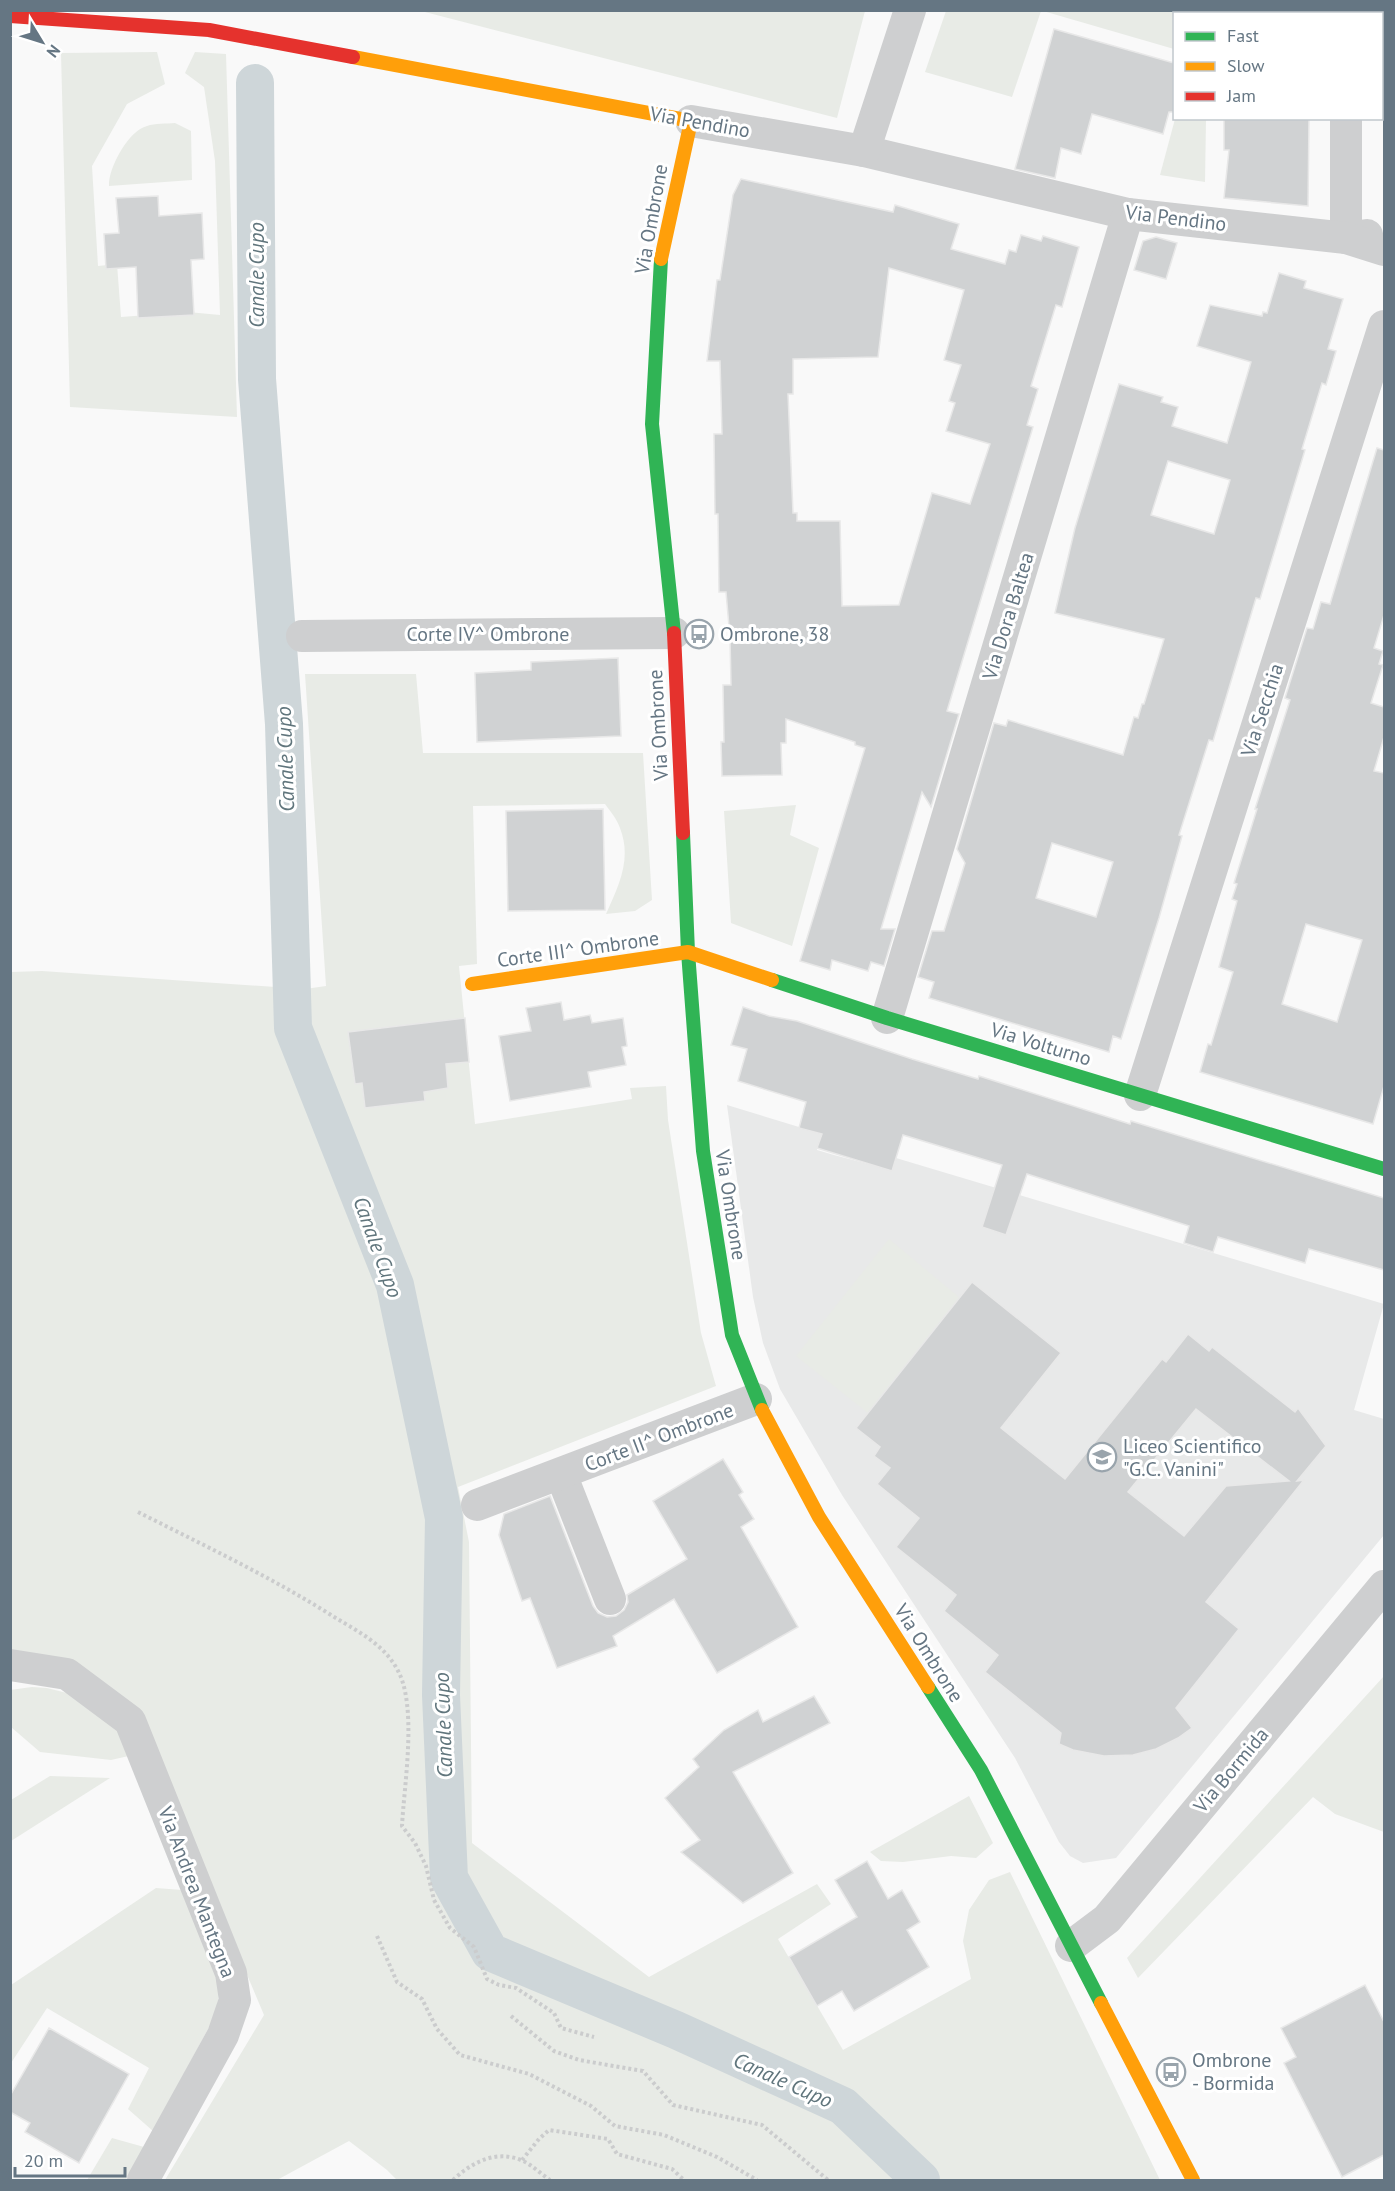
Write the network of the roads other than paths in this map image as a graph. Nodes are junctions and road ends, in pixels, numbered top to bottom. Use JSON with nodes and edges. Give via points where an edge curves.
{"nodes":[{"id":1,"x":910,"y":10,"type":"edge"},
{"id":2,"x":10,"y":16,"type":"edge"},
{"id":3,"x":1346,"y":120,"type":"edge"},
{"id":4,"x":691,"y":121,"type":"junction"},
{"id":5,"x":864,"y":151,"type":"junction"},
{"id":6,"x":1128,"y":214,"type":"junction"},
{"id":7,"x":1384,"y":233,"type":"edge"},
{"id":8,"x":1346,"y":238,"type":"junction"},
{"id":9,"x":1384,"y":250,"type":"edge"},
{"id":10,"x":1384,"y":326,"type":"edge"},
{"id":11,"x":674,"y":633,"type":"junction"},
{"id":12,"x":302,"y":636,"type":"dead end"},
{"id":13,"x":688,"y":952,"type":"junction"},
{"id":14,"x":472,"y":984,"type":"dead end"},
{"id":15,"x":887,"y":1018,"type":"junction"},
{"id":16,"x":1140,"y":1095,"type":"junction"},
{"id":17,"x":1384,"y":1169,"type":"edge"},
{"id":18,"x":756,"y":1400,"type":"junction"},
{"id":19,"x":561,"y":1474,"type":"junction"},
{"id":20,"x":477,"y":1505,"type":"dead end"},
{"id":21,"x":1384,"y":1586,"type":"edge"},
{"id":22,"x":610,"y":1599,"type":"dead end"},
{"id":23,"x":10,"y":1665,"type":"edge"},
{"id":24,"x":1071,"y":1946,"type":"junction"},
{"id":25,"x":143,"y":2181,"type":"edge"},
{"id":26,"x":1193,"y":2181,"type":"edge"}],
"edges":[{"from":1,"to":5,"type":"street"},
{"from":2,"to":4,"type":"street","name":"Via Pendino","via":[[209,30]]},
{"from":3,"to":8,"type":"street"},
{"from":4,"to":5,"type":"street","name":"Via Pendino"},
{"from":4,"to":11,"type":"street","name":"Via Ombrone","via":[[660,262],[652,424]]},
{"from":5,"to":6,"type":"street","name":"Via Pendino"},
{"from":6,"to":8,"type":"street","name":"Via Pendino"},
{"from":6,"to":15,"type":"street","name":"Via Dora Baltea"},
{"from":7,"to":8,"type":"street"},
{"from":8,"to":9,"type":"street","name":"Via Pendino"},
{"from":10,"to":16,"type":"street","name":"Via Secchia"},
{"from":11,"to":12,"type":"street","name":"Corte IV^ Ombrone"},
{"from":11,"to":13,"type":"street","name":"Via Ombrone"},
{"from":13,"to":14,"type":"street","name":"Corte III^ Ombrone"},
{"from":13,"to":15,"type":"street","name":"Via Volturno"},
{"from":13,"to":18,"type":"street","name":"Via Ombrone","via":[[703,1151],[732,1335]]},
{"from":15,"to":16,"type":"street","name":"Via Volturno"},
{"from":16,"to":17,"type":"street","name":"Via Volturno"},
{"from":18,"to":19,"type":"street","name":"Corte II^ Ombrone"},
{"from":18,"to":24,"type":"street","name":"Via Ombrone","via":[[819,1516],[981,1770]]},
{"from":19,"to":20,"type":"street","name":"Corte II^ Ombrone"},
{"from":19,"to":22,"type":"street","name":"Corte II^ Ombrone"},
{"from":21,"to":24,"type":"street","name":"Via Bormida","via":[[1107,1919]]},
{"from":23,"to":25,"type":"street","name":"Via Andrea Mantegna","via":[[67,1674],[130,1721],[231,1973],[235,2000],[223,2034]]},
{"from":24,"to":26,"type":"street","name":"Via Ombrone"}]}
